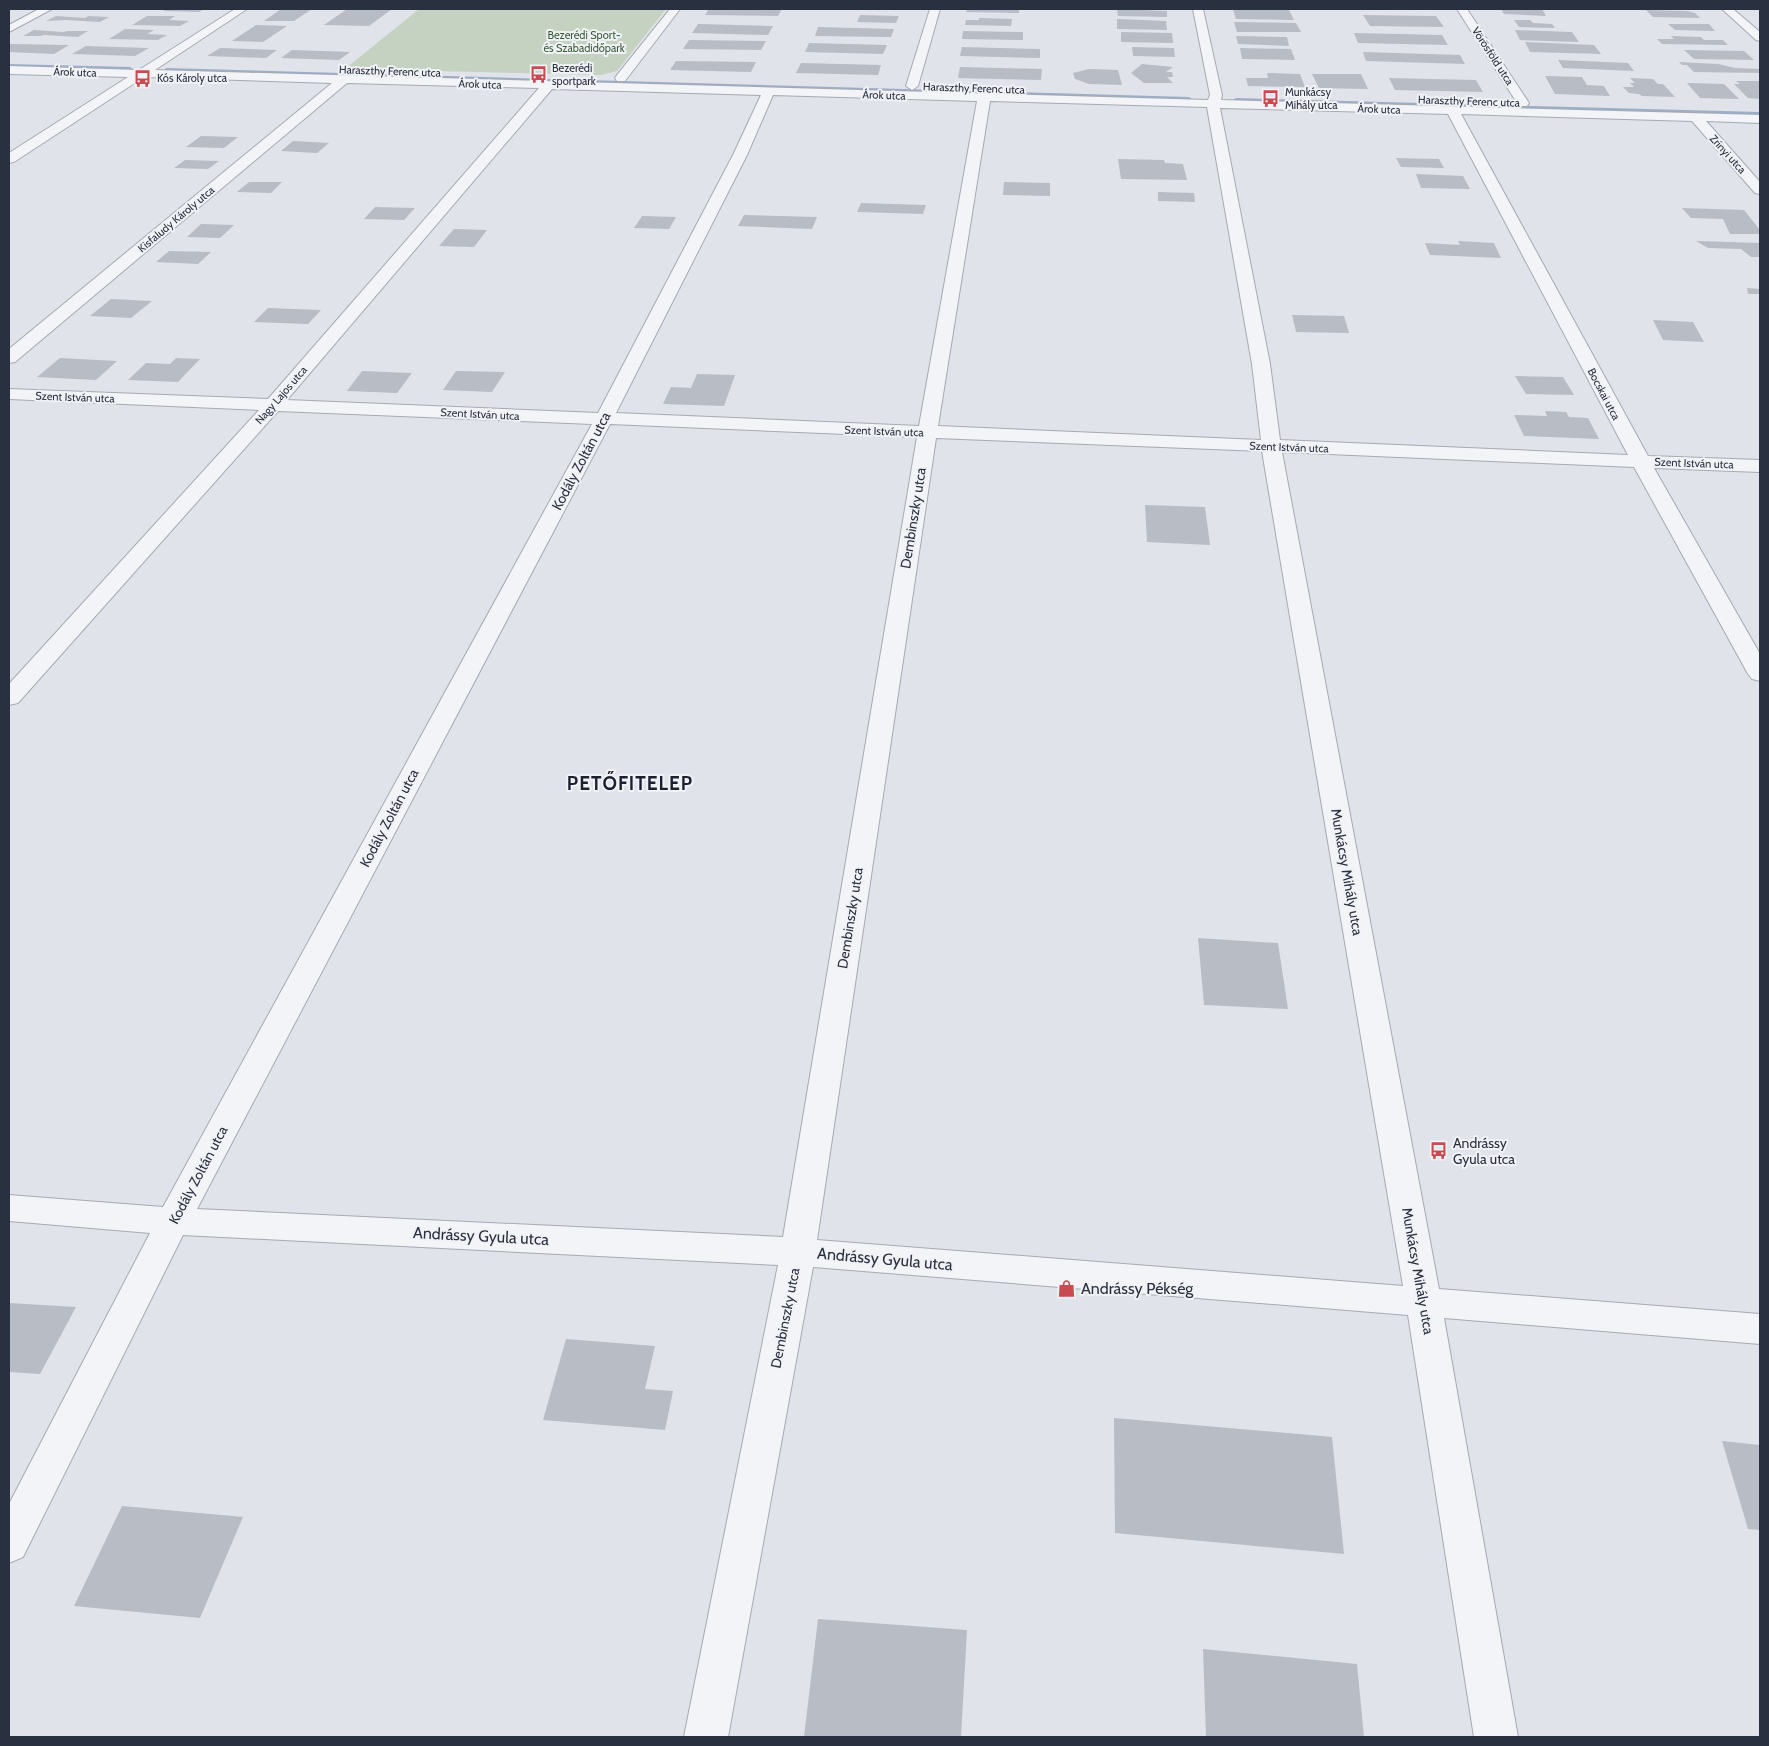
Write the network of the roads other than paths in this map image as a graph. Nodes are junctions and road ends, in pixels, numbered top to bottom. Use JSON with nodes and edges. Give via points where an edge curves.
{"nodes":[{"id":1,"x":47,"y":9,"type":"edge"},
{"id":2,"x":242,"y":9,"type":"edge"},
{"id":3,"x":675,"y":9,"type":"edge"},
{"id":4,"x":935,"y":9,"type":"edge"},
{"id":5,"x":1198,"y":9,"type":"edge"},
{"id":6,"x":1462,"y":9,"type":"edge"},
{"id":7,"x":1727,"y":9,"type":"edge"},
{"id":8,"x":9,"y":29,"type":"edge"},
{"id":9,"x":1760,"y":38,"type":"edge"},
{"id":10,"x":9,"y":60,"type":"edge"},
{"id":11,"x":157,"y":64,"type":"junction"},
{"id":12,"x":9,"y":70,"type":"edge"},
{"id":13,"x":139,"y":75,"type":"junction"},
{"id":14,"x":621,"y":78,"type":"junction"},
{"id":15,"x":343,"y":80,"type":"junction"},
{"id":16,"x":548,"y":86,"type":"junction"},
{"id":17,"x":912,"y":86,"type":"junction"},
{"id":18,"x":770,"y":91,"type":"junction"},
{"id":19,"x":984,"y":98,"type":"junction"},
{"id":20,"x":1214,"y":100,"type":"junction"},
{"id":21,"x":1523,"y":103,"type":"junction"},
{"id":22,"x":1760,"y":109,"type":"edge"},
{"id":23,"x":1453,"y":111,"type":"junction"},
{"id":24,"x":1696,"y":118,"type":"junction"},
{"id":25,"x":1760,"y":119,"type":"edge"},
{"id":26,"x":9,"y":159,"type":"edge"},
{"id":27,"x":1760,"y":190,"type":"edge"},
{"id":28,"x":9,"y":358,"type":"edge"},
{"id":29,"x":9,"y":394,"type":"edge"},
{"id":30,"x":273,"y":405,"type":"junction"},
{"id":31,"x":603,"y":420,"type":"junction"},
{"id":32,"x":927,"y":433,"type":"junction"},
{"id":33,"x":1271,"y":447,"type":"junction"},
{"id":34,"x":1641,"y":461,"type":"junction"},
{"id":35,"x":1760,"y":466,"type":"edge"},
{"id":36,"x":1760,"y":674,"type":"edge"},
{"id":37,"x":9,"y":698,"type":"edge"},
{"id":38,"x":9,"y":1208,"type":"edge"},
{"id":39,"x":173,"y":1220,"type":"junction"},
{"id":40,"x":798,"y":1252,"type":"junction"},
{"id":41,"x":1423,"y":1302,"type":"junction"},
{"id":42,"x":1760,"y":1329,"type":"edge"},
{"id":43,"x":9,"y":1544,"type":"edge"},
{"id":44,"x":706,"y":1737,"type":"edge"},
{"id":45,"x":1496,"y":1737,"type":"edge"}],
"edges":[{"from":1,"to":8,"type":"street"},
{"from":2,"to":11,"type":"street"},
{"from":3,"to":14,"type":"street"},
{"from":4,"to":17,"type":"street"},
{"from":5,"to":20,"type":"street","name":"Munkácsy Mihály utca"},
{"from":6,"to":21,"type":"street","name":"Vörösföld utca"},
{"from":7,"to":9,"type":"street"},
{"from":10,"to":11,"type":"street","name":"Haraszthy Ferenc utca"},
{"from":11,"to":13,"type":"street"},
{"from":11,"to":14,"type":"street","name":"Haraszthy Ferenc utca"},
{"from":12,"to":13,"type":"street","name":"Árok utca"},
{"from":13,"to":15,"type":"street","name":"Árok utca"},
{"from":13,"to":26,"type":"street"},
{"from":14,"to":17,"type":"street","name":"Haraszthy Ferenc utca"},
{"from":15,"to":16,"type":"street","name":"Árok utca"},
{"from":15,"to":28,"type":"street","name":"Kisfaludy Károly utca"},
{"from":16,"to":18,"type":"street","name":"Árok utca"},
{"from":16,"to":30,"type":"street","name":"Nagy Lajos utca"},
{"from":17,"to":20,"type":"street","name":"Haraszthy Ferenc utca"},
{"from":18,"to":19,"type":"street","name":"Árok utca"},
{"from":18,"to":31,"type":"street","name":"Kodály Zoltán utca"},
{"from":19,"to":20,"type":"street","name":"Árok utca"},
{"from":19,"to":32,"type":"street","name":"Dembinszky utca"},
{"from":20,"to":21,"type":"street","name":"Haraszthy Ferenc utca"},
{"from":20,"to":23,"type":"street","name":"Árok utca"},
{"from":20,"to":33,"type":"street","name":"Munkácsy Mihály utca","via":[[1261,364]]},
{"from":21,"to":22,"type":"street","name":"Haraszthy Ferenc utca"},
{"from":23,"to":24,"type":"street","name":"Árok utca"},
{"from":23,"to":34,"type":"street","name":"Bocskai utca"},
{"from":24,"to":25,"type":"street","name":"Árok utca"},
{"from":24,"to":27,"type":"street","name":"Zrínyi utca"},
{"from":29,"to":30,"type":"street","name":"Szent István utca"},
{"from":30,"to":31,"type":"street","name":"Szent István utca"},
{"from":30,"to":37,"type":"street","name":"Nagy Lajos utca"},
{"from":31,"to":32,"type":"street","name":"Szent István utca"},
{"from":31,"to":39,"type":"street","name":"Kodály Zoltán utca"},
{"from":32,"to":33,"type":"street","name":"Szent István utca"},
{"from":32,"to":40,"type":"street","name":"Dembinszky utca"},
{"from":33,"to":34,"type":"street","name":"Szent István utca"},
{"from":33,"to":41,"type":"street","name":"Munkácsy Mihály utca"},
{"from":34,"to":35,"type":"street","name":"Szent István utca"},
{"from":34,"to":36,"type":"street","name":"Bocskai utca"},
{"from":38,"to":39,"type":"street","name":"Andrássy Gyula utca"},
{"from":39,"to":40,"type":"street","name":"Andrássy Gyula utca"},
{"from":39,"to":43,"type":"street","name":"Kodály Zoltán utca"},
{"from":40,"to":41,"type":"street","name":"Andrássy Gyula utca"},
{"from":40,"to":44,"type":"street","name":"Dembinszky utca"},
{"from":41,"to":42,"type":"street","name":"Andrássy Gyula utca"},
{"from":41,"to":45,"type":"street","name":"Munkácsy Mihály utca"}]}
